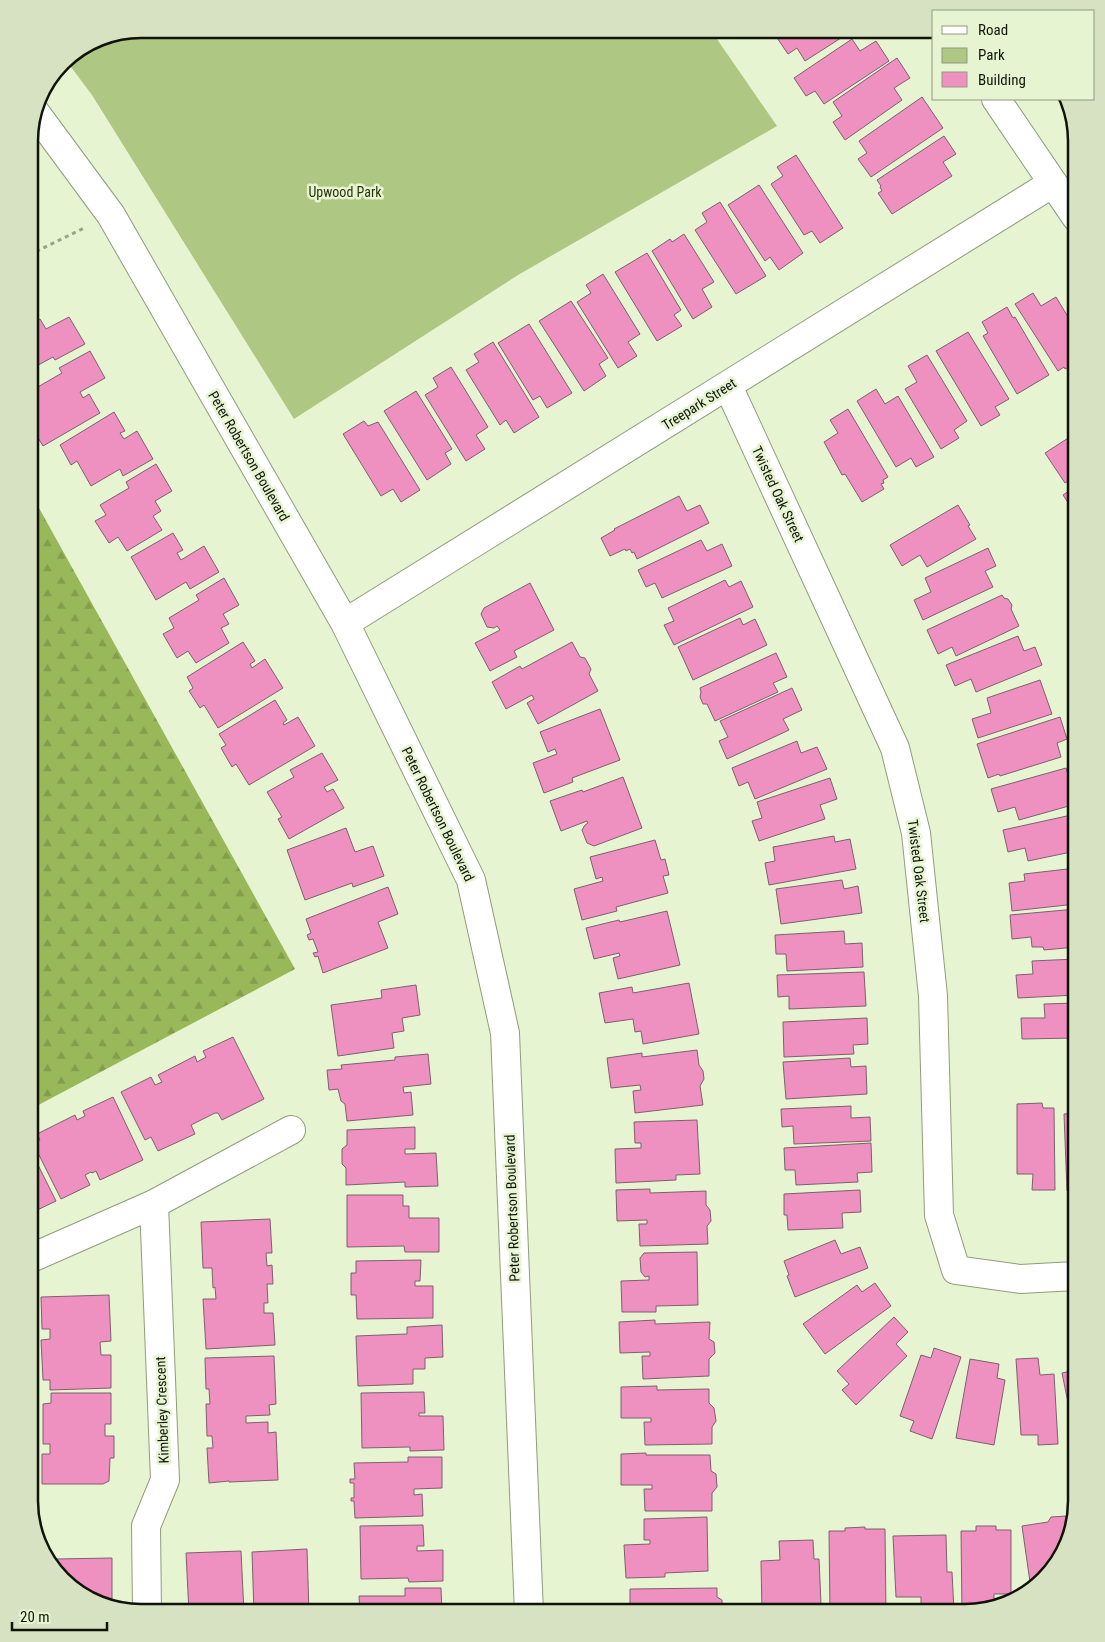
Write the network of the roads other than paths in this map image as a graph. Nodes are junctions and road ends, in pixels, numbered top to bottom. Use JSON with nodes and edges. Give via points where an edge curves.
{"nodes":[{"id":1,"x":997,"y":100,"type":"edge"},
{"id":2,"x":40,"y":119,"type":"edge"},
{"id":3,"x":1053,"y":182,"type":"junction"},
{"id":4,"x":1068,"y":205,"type":"edge"},
{"id":5,"x":728,"y":386,"type":"junction"},
{"id":6,"x":345,"y":623,"type":"junction"},
{"id":7,"x":291,"y":1130,"type":"dead end"},
{"id":8,"x":154,"y":1204,"type":"junction"},
{"id":9,"x":38,"y":1255,"type":"edge"},
{"id":10,"x":1068,"y":1276,"type":"edge"},
{"id":11,"x":147,"y":1604,"type":"edge"},
{"id":12,"x":529,"y":1604,"type":"edge"}],
"edges":[{"from":1,"to":3,"type":"street"},
{"from":2,"to":6,"type":"street","name":"Peter Robertson Boulevard","via":[[111,215]]},
{"from":3,"to":4,"type":"street"},
{"from":3,"to":5,"type":"street","name":"Treepark Street"},
{"from":5,"to":6,"type":"street","name":"Treepark Street"},
{"from":5,"to":10,"type":"street","name":"Twisted Oak Street","via":[[895,748],[900,767],[916,833],[933,996],[939,1215],[956,1270],[1020,1279]]},
{"from":6,"to":12,"type":"street","name":"Peter Robertson Boulevard","via":[[471,880],[505,1033]]},
{"from":7,"to":8,"type":"street"},
{"from":8,"to":9,"type":"street"},
{"from":8,"to":11,"type":"street","name":"Kimberley Crescent","via":[[165,1480],[146,1526]]}]}
